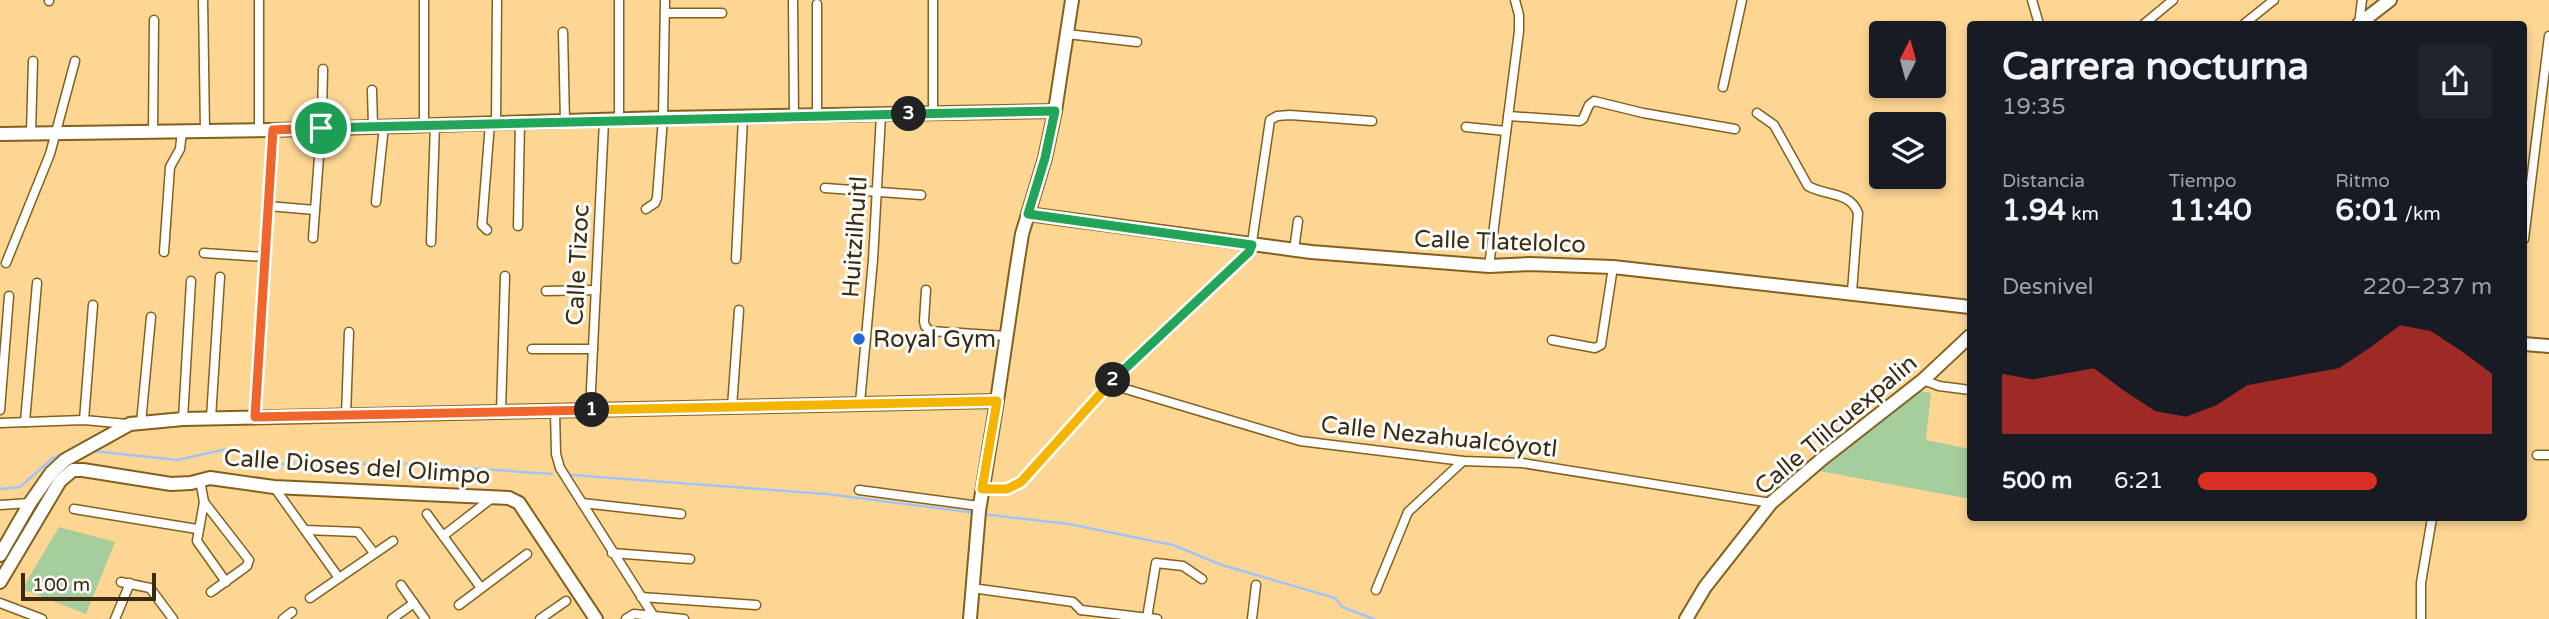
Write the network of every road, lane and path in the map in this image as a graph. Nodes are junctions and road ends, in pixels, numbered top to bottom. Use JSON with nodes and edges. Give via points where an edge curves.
{"nodes":[{"id":1,"x":203,"y":0,"type":"edge"},
{"id":2,"x":259,"y":0,"type":"edge"},
{"id":3,"x":424,"y":0,"type":"edge"},
{"id":4,"x":497,"y":0,"type":"edge"},
{"id":5,"x":619,"y":0,"type":"edge"},
{"id":6,"x":665,"y":0,"type":"edge"},
{"id":7,"x":793,"y":0,"type":"edge"},
{"id":8,"x":933,"y":0,"type":"edge"},
{"id":9,"x":1072,"y":0,"type":"edge"},
{"id":10,"x":1515,"y":0,"type":"edge"},
{"id":11,"x":1742,"y":0,"type":"edge"},
{"id":12,"x":2032,"y":0,"type":"edge"},
{"id":13,"x":2173,"y":0,"type":"edge"},
{"id":14,"x":2274,"y":0,"type":"edge"},
{"id":15,"x":2362,"y":0,"type":"edge"},
{"id":16,"x":2390,"y":0,"type":"edge"},
{"id":17,"x":817,"y":4,"type":"dead end"},
{"id":18,"x":665,"y":13,"type":"junction"},
{"id":19,"x":722,"y":13,"type":"dead end"},
{"id":20,"x":153,"y":20,"type":"dead end"},
{"id":21,"x":2038,"y":21,"type":"edge"},
{"id":22,"x":2148,"y":21,"type":"edge"},
{"id":23,"x":2248,"y":21,"type":"edge"},
{"id":24,"x":2359,"y":21,"type":"edge"},
{"id":25,"x":2363,"y":21,"type":"edge"},
{"id":26,"x":563,"y":32,"type":"dead end"},
{"id":27,"x":1067,"y":34,"type":"junction"},
{"id":28,"x":2549,"y":36,"type":"edge"},
{"id":29,"x":1137,"y":42,"type":"dead end"},
{"id":30,"x":33,"y":61,"type":"dead end"},
{"id":31,"x":75,"y":61,"type":"dead end"},
{"id":32,"x":323,"y":69,"type":"dead end"},
{"id":33,"x":1723,"y":86,"type":"dead end"},
{"id":34,"x":372,"y":90,"type":"dead end"},
{"id":35,"x":2545,"y":97,"type":"edge"},
{"id":36,"x":1055,"y":111,"type":"junction"},
{"id":37,"x":1757,"y":113,"type":"dead end"},
{"id":38,"x":933,"y":114,"type":"junction"},
{"id":39,"x":881,"y":115,"type":"junction"},
{"id":40,"x":794,"y":116,"type":"junction"},
{"id":41,"x":817,"y":116,"type":"junction"},
{"id":42,"x":1508,"y":116,"type":"junction"},
{"id":43,"x":663,"y":118,"type":"junction"},
{"id":44,"x":743,"y":118,"type":"junction"},
{"id":45,"x":604,"y":121,"type":"junction"},
{"id":46,"x":619,"y":121,"type":"junction"},
{"id":47,"x":1373,"y":121,"type":"dead end"},
{"id":48,"x":520,"y":122,"type":"junction"},
{"id":49,"x":565,"y":122,"type":"junction"},
{"id":50,"x":493,"y":123,"type":"junction"},
{"id":51,"x":430,"y":125,"type":"junction"},
{"id":52,"x":379,"y":126,"type":"junction"},
{"id":53,"x":1466,"y":127,"type":"dead end"},
{"id":54,"x":321,"y":128,"type":"junction"},
{"id":55,"x":1735,"y":129,"type":"dead end"},
{"id":56,"x":259,"y":130,"type":"junction"},
{"id":57,"x":273,"y":130,"type":"junction"},
{"id":58,"x":182,"y":131,"type":"junction"},
{"id":59,"x":205,"y":131,"type":"junction"},
{"id":60,"x":1506,"y":131,"type":"junction"},
{"id":61,"x":153,"y":132,"type":"junction"},
{"id":62,"x":31,"y":133,"type":"junction"},
{"id":63,"x":55,"y":133,"type":"junction"},
{"id":64,"x":0,"y":134,"type":"edge"},
{"id":65,"x":825,"y":188,"type":"dead end"},
{"id":66,"x":877,"y":191,"type":"junction"},
{"id":67,"x":921,"y":195,"type":"dead end"},
{"id":68,"x":2527,"y":200,"type":"edge"},
{"id":69,"x":376,"y":202,"type":"dead end"},
{"id":70,"x":268,"y":206,"type":"junction"},
{"id":71,"x":646,"y":209,"type":"dead end"},
{"id":72,"x":314,"y":210,"type":"junction"},
{"id":73,"x":1028,"y":214,"type":"junction"},
{"id":74,"x":1298,"y":221,"type":"dead end"},
{"id":75,"x":519,"y":226,"type":"dead end"},
{"id":76,"x":487,"y":230,"type":"dead end"},
{"id":77,"x":313,"y":239,"type":"dead end"},
{"id":78,"x":431,"y":242,"type":"dead end"},
{"id":79,"x":1252,"y":245,"type":"junction"},
{"id":80,"x":1294,"y":250,"type":"junction"},
{"id":81,"x":164,"y":251,"type":"dead end"},
{"id":82,"x":204,"y":253,"type":"dead end"},
{"id":83,"x":265,"y":257,"type":"junction"},
{"id":84,"x":736,"y":259,"type":"dead end"},
{"id":85,"x":6,"y":263,"type":"dead end"},
{"id":86,"x":1489,"y":265,"type":"junction"},
{"id":87,"x":1613,"y":267,"type":"junction"},
{"id":88,"x":505,"y":276,"type":"dead end"},
{"id":89,"x":220,"y":277,"type":"dead end"},
{"id":90,"x":191,"y":281,"type":"dead end"},
{"id":91,"x":37,"y":283,"type":"dead end"},
{"id":92,"x":596,"y":290,"type":"junction"},
{"id":93,"x":926,"y":290,"type":"dead end"},
{"id":94,"x":546,"y":291,"type":"dead end"},
{"id":95,"x":1852,"y":292,"type":"junction"},
{"id":96,"x":9,"y":296,"type":"dead end"},
{"id":97,"x":93,"y":305,"type":"dead end"},
{"id":98,"x":1967,"y":307,"type":"edge"},
{"id":99,"x":738,"y":310,"type":"dead end"},
{"id":100,"x":151,"y":317,"type":"dead end"},
{"id":101,"x":349,"y":332,"type":"dead end"},
{"id":102,"x":1006,"y":337,"type":"junction"},
{"id":103,"x":1967,"y":339,"type":"edge"},
{"id":104,"x":1552,"y":340,"type":"dead end"},
{"id":105,"x":2527,"y":344,"type":"edge"},
{"id":106,"x":2549,"y":346,"type":"edge"},
{"id":107,"x":532,"y":349,"type":"dead end"},
{"id":108,"x":593,"y":349,"type":"junction"},
{"id":109,"x":1923,"y":380,"type":"junction"},
{"id":110,"x":1109,"y":384,"type":"junction"},
{"id":111,"x":1967,"y":390,"type":"edge"},
{"id":112,"x":997,"y":401,"type":"junction"},
{"id":113,"x":860,"y":403,"type":"junction"},
{"id":114,"x":732,"y":407,"type":"junction"},
{"id":115,"x":0,"y":410,"type":"edge"},
{"id":116,"x":590,"y":410,"type":"junction"},
{"id":117,"x":555,"y":411,"type":"junction"},
{"id":118,"x":501,"y":412,"type":"junction"},
{"id":119,"x":346,"y":415,"type":"junction"},
{"id":120,"x":255,"y":417,"type":"junction"},
{"id":121,"x":211,"y":418,"type":"junction"},
{"id":122,"x":183,"y":419,"type":"junction"},
{"id":123,"x":84,"y":420,"type":"junction"},
{"id":124,"x":0,"y":422,"type":"edge"},
{"id":125,"x":25,"y":422,"type":"junction"},
{"id":126,"x":136,"y":423,"type":"junction"},
{"id":127,"x":2537,"y":455,"type":"dead end"},
{"id":128,"x":2549,"y":455,"type":"edge"},
{"id":129,"x":1463,"y":461,"type":"junction"},
{"id":130,"x":200,"y":480,"type":"junction"},
{"id":131,"x":274,"y":487,"type":"junction"},
{"id":132,"x":982,"y":489,"type":"junction"},
{"id":133,"x":859,"y":490,"type":"dead end"},
{"id":134,"x":492,"y":498,"type":"junction"},
{"id":135,"x":204,"y":502,"type":"junction"},
{"id":136,"x":30,"y":503,"type":"junction"},
{"id":137,"x":582,"y":503,"type":"junction"},
{"id":138,"x":1770,"y":503,"type":"junction"},
{"id":139,"x":0,"y":505,"type":"edge"},
{"id":140,"x":74,"y":509,"type":"dead end"},
{"id":141,"x":979,"y":511,"type":"junction"},
{"id":142,"x":427,"y":514,"type":"dead end"},
{"id":143,"x":681,"y":514,"type":"dead end"},
{"id":144,"x":2431,"y":521,"type":"edge"},
{"id":145,"x":197,"y":528,"type":"junction"},
{"id":146,"x":305,"y":530,"type":"junction"},
{"id":147,"x":443,"y":536,"type":"junction"},
{"id":148,"x":393,"y":541,"type":"dead end"},
{"id":149,"x":612,"y":552,"type":"junction"},
{"id":150,"x":374,"y":553,"type":"junction"},
{"id":151,"x":527,"y":554,"type":"dead end"},
{"id":152,"x":0,"y":555,"type":"edge"},
{"id":153,"x":690,"y":559,"type":"dead end"},
{"id":154,"x":339,"y":578,"type":"junction"},
{"id":155,"x":1202,"y":579,"type":"dead end"},
{"id":156,"x":0,"y":582,"type":"edge"},
{"id":157,"x":226,"y":582,"type":"junction"},
{"id":158,"x":401,"y":585,"type":"dead end"},
{"id":159,"x":1256,"y":585,"type":"dead end"},
{"id":160,"x":481,"y":587,"type":"junction"},
{"id":161,"x":972,"y":588,"type":"junction"},
{"id":162,"x":1376,"y":590,"type":"dead end"},
{"id":163,"x":211,"y":592,"type":"dead end"},
{"id":164,"x":641,"y":597,"type":"junction"},
{"id":165,"x":310,"y":598,"type":"dead end"},
{"id":166,"x":566,"y":601,"type":"dead end"},
{"id":167,"x":0,"y":603,"type":"edge"},
{"id":168,"x":414,"y":603,"type":"junction"},
{"id":169,"x":459,"y":605,"type":"dead end"},
{"id":170,"x":756,"y":605,"type":"dead end"},
{"id":171,"x":292,"y":612,"type":"dead end"},
{"id":172,"x":1080,"y":614,"type":"edge"},
{"id":173,"x":653,"y":615,"type":"junction"},
{"id":174,"x":1136,"y":618,"type":"edge"},
{"id":175,"x":1147,"y":618,"type":"edge"},
{"id":176,"x":41,"y":619,"type":"edge"},
{"id":177,"x":115,"y":619,"type":"edge"},
{"id":178,"x":173,"y":619,"type":"edge"},
{"id":179,"x":283,"y":619,"type":"edge"},
{"id":180,"x":392,"y":619,"type":"edge"},
{"id":181,"x":425,"y":619,"type":"edge"},
{"id":182,"x":540,"y":619,"type":"edge"},
{"id":183,"x":596,"y":619,"type":"edge"},
{"id":184,"x":625,"y":619,"type":"edge"},
{"id":185,"x":684,"y":619,"type":"edge"},
{"id":186,"x":970,"y":619,"type":"edge"},
{"id":187,"x":1157,"y":619,"type":"edge"},
{"id":188,"x":1252,"y":619,"type":"edge"},
{"id":189,"x":1686,"y":619,"type":"edge"},
{"id":190,"x":2421,"y":619,"type":"edge"}],
"edges":[{"from":1,"to":59,"type":"street"},
{"from":2,"to":56,"type":"street"},
{"from":3,"to":51,"type":"street"},
{"from":4,"to":50,"type":"street"},
{"from":5,"to":46,"type":"street"},
{"from":6,"to":18,"type":"street"},
{"from":7,"to":40,"type":"street"},
{"from":8,"to":38,"type":"street"},
{"from":9,"to":27,"type":"main road"},
{"from":10,"to":42,"type":"street","via":[[1519,31]]},
{"from":11,"to":33,"type":"street"},
{"from":12,"to":21,"type":"street"},
{"from":13,"to":22,"type":"street"},
{"from":14,"to":23,"type":"street"},
{"from":15,"to":24,"type":"street"},
{"from":16,"to":25,"type":"main road"},
{"from":17,"to":41,"type":"street"},
{"from":18,"to":19,"type":"street"},
{"from":18,"to":43,"type":"street"},
{"from":20,"to":61,"type":"street"},
{"from":26,"to":49,"type":"street"},
{"from":27,"to":29,"type":"street"},
{"from":27,"to":36,"type":"main road"},
{"from":28,"to":35,"type":"street"},
{"from":30,"to":62,"type":"street"},
{"from":31,"to":63,"type":"street"},
{"from":32,"to":54,"type":"street"},
{"from":34,"to":52,"type":"street"},
{"from":35,"to":68,"type":"street"},
{"from":36,"to":38,"type":"main road"},
{"from":36,"to":73,"type":"main road"},
{"from":37,"to":95,"type":"street","via":[[1774,125],[1808,186],[1845,197],[1856,206]]},
{"from":38,"to":39,"type":"main road"},
{"from":39,"to":41,"type":"main road"},
{"from":39,"to":66,"type":"street","name":"Huitzilhuitl"},
{"from":40,"to":41,"type":"main road"},
{"from":40,"to":44,"type":"main road"},
{"from":42,"to":55,"type":"street","via":[[1580,121],[1594,101]]},
{"from":42,"to":60,"type":"street"},
{"from":43,"to":44,"type":"main road"},
{"from":43,"to":46,"type":"main road"},
{"from":43,"to":71,"type":"street","via":[[657,198]]},
{"from":44,"to":84,"type":"street"},
{"from":45,"to":46,"type":"main road"},
{"from":45,"to":49,"type":"main road"},
{"from":45,"to":92,"type":"street","name":"Calle Tizoc"},
{"from":47,"to":79,"type":"street","via":[[1290,115],[1270,120]]},
{"from":48,"to":49,"type":"main road"},
{"from":48,"to":50,"type":"main road"},
{"from":48,"to":75,"type":"street"},
{"from":50,"to":51,"type":"main road"},
{"from":50,"to":76,"type":"street","via":[[482,225]]},
{"from":51,"to":52,"type":"main road"},
{"from":51,"to":78,"type":"street"},
{"from":52,"to":54,"type":"main road"},
{"from":52,"to":69,"type":"street"},
{"from":53,"to":60,"type":"street"},
{"from":54,"to":57,"type":"main road"},
{"from":54,"to":72,"type":"street"},
{"from":56,"to":57,"type":"main road"},
{"from":56,"to":59,"type":"main road"},
{"from":57,"to":70,"type":"street"},
{"from":58,"to":59,"type":"main road"},
{"from":58,"to":61,"type":"main road"},
{"from":58,"to":81,"type":"street","via":[[180,149],[170,167]]},
{"from":60,"to":86,"type":"street"},
{"from":61,"to":63,"type":"main road"},
{"from":62,"to":63,"type":"main road"},
{"from":62,"to":64,"type":"main road"},
{"from":63,"to":85,"type":"street"},
{"from":65,"to":66,"type":"street"},
{"from":66,"to":67,"type":"street"},
{"from":66,"to":113,"type":"street","name":"Huitzilhuitl"},
{"from":70,"to":72,"type":"street"},
{"from":70,"to":83,"type":"street"},
{"from":72,"to":77,"type":"street"},
{"from":73,"to":79,"type":"main road","name":"Calle Tlatelolco"},
{"from":73,"to":102,"type":"main road"},
{"from":74,"to":80,"type":"street"},
{"from":79,"to":80,"type":"main road","name":"Calle Tlatelolco"},
{"from":79,"to":110,"type":"street"},
{"from":80,"to":86,"type":"main road","name":"Calle Tlatelolco"},
{"from":82,"to":83,"type":"street"},
{"from":83,"to":120,"type":"street"},
{"from":86,"to":87,"type":"main road","name":"Calle Tlatelolco"},
{"from":87,"to":95,"type":"main road","name":"Calle Tlatelolco"},
{"from":87,"to":104,"type":"street","via":[[1601,345],[1595,348]]},
{"from":88,"to":118,"type":"street"},
{"from":89,"to":121,"type":"street"},
{"from":90,"to":122,"type":"street"},
{"from":91,"to":125,"type":"street"},
{"from":92,"to":94,"type":"street"},
{"from":92,"to":108,"type":"street","name":"Calle Tizoc"},
{"from":93,"to":102,"type":"street","via":[[924,321],[930,331]]},
{"from":95,"to":98,"type":"main road","name":"Calle Tlatelolco"},
{"from":96,"to":115,"type":"street"},
{"from":97,"to":123,"type":"street"},
{"from":99,"to":114,"type":"street"},
{"from":100,"to":126,"type":"street"},
{"from":101,"to":119,"type":"street"},
{"from":102,"to":112,"type":"main road"},
{"from":103,"to":109,"type":"main road","name":"Calle Tlilcuexpalin"},
{"from":105,"to":106,"type":"main road"},
{"from":107,"to":108,"type":"street"},
{"from":108,"to":116,"type":"street","name":"Calle Tizoc"},
{"from":109,"to":111,"type":"street"},
{"from":109,"to":138,"type":"main road","name":"Calle Tlilcuexpalin"},
{"from":110,"to":129,"type":"street","name":"Calle Nezahualcóyotl","via":[[1300,441]]},
{"from":110,"to":132,"type":"street","via":[[1021,482],[1007,489]]},
{"from":112,"to":113,"type":"main road"},
{"from":112,"to":132,"type":"main road"},
{"from":113,"to":114,"type":"main road"},
{"from":114,"to":116,"type":"main road"},
{"from":116,"to":117,"type":"main road"},
{"from":117,"to":118,"type":"main road"},
{"from":117,"to":137,"type":"street","via":[[558,461]]},
{"from":118,"to":119,"type":"main road"},
{"from":119,"to":120,"type":"main road"},
{"from":120,"to":121,"type":"main road"},
{"from":121,"to":122,"type":"main road"},
{"from":122,"to":126,"type":"main road"},
{"from":123,"to":125,"type":"street"},
{"from":123,"to":126,"type":"street"},
{"from":124,"to":125,"type":"street"},
{"from":126,"to":136,"type":"main road","via":[[65,460]]},
{"from":127,"to":128,"type":"street"},
{"from":129,"to":138,"type":"street","name":"Calle Nezahualcóyotl","via":[[1510,462]]},
{"from":129,"to":162,"type":"street","via":[[1408,512]]},
{"from":130,"to":131,"type":"main road","name":"Calle Dioses del Olimpo"},
{"from":130,"to":135,"type":"street"},
{"from":130,"to":156,"type":"main road","name":"Calle Dioses del Olimpo","via":[[171,484],[73,470],[60,481]]},
{"from":131,"to":134,"type":"main road","name":"Calle Dioses del Olimpo"},
{"from":131,"to":146,"type":"street"},
{"from":132,"to":141,"type":"main road"},
{"from":133,"to":141,"type":"street"},
{"from":134,"to":147,"type":"street"},
{"from":134,"to":183,"type":"main road","name":"Calle Dioses del Olimpo","via":[[519,503]]},
{"from":135,"to":145,"type":"street"},
{"from":135,"to":157,"type":"street","via":[[249,560]]},
{"from":136,"to":139,"type":"street"},
{"from":136,"to":152,"type":"main road"},
{"from":137,"to":143,"type":"street"},
{"from":137,"to":149,"type":"street"},
{"from":138,"to":189,"type":"main road","name":"Calle Tlilcuexpalin"},
{"from":140,"to":145,"type":"street"},
{"from":141,"to":161,"type":"main road"},
{"from":142,"to":147,"type":"street"},
{"from":144,"to":190,"type":"street","via":[[2421,583]]},
{"from":145,"to":157,"type":"street","via":[[197,541]]},
{"from":146,"to":150,"type":"street","via":[[358,532]]},
{"from":146,"to":154,"type":"street"},
{"from":147,"to":160,"type":"street"},
{"from":148,"to":150,"type":"street"},
{"from":149,"to":153,"type":"street"},
{"from":149,"to":164,"type":"street"},
{"from":150,"to":154,"type":"street"},
{"from":151,"to":160,"type":"street"},
{"from":154,"to":165,"type":"street"},
{"from":155,"to":175,"type":"street","via":[[1183,566],[1157,563]]},
{"from":157,"to":163,"type":"street"},
{"from":158,"to":168,"type":"street"},
{"from":159,"to":188,"type":"street"},
{"from":160,"to":169,"type":"street"},
{"from":161,"to":172,"type":"street","via":[[1073,602]]},
{"from":161,"to":186,"type":"main road"},
{"from":164,"to":170,"type":"street"},
{"from":164,"to":173,"type":"street"},
{"from":166,"to":182,"type":"street"},
{"from":167,"to":176,"type":"street"},
{"from":168,"to":180,"type":"street"},
{"from":168,"to":181,"type":"street"},
{"from":171,"to":179,"type":"street"},
{"from":172,"to":174,"type":"street"},
{"from":173,"to":184,"type":"street"},
{"from":173,"to":185,"type":"street"},
{"from":174,"to":175,"type":"street"},
{"from":175,"to":187,"type":"street"},
{"from":177,"to":178,"type":"street","via":[[125,582],[150,588]]}]}
